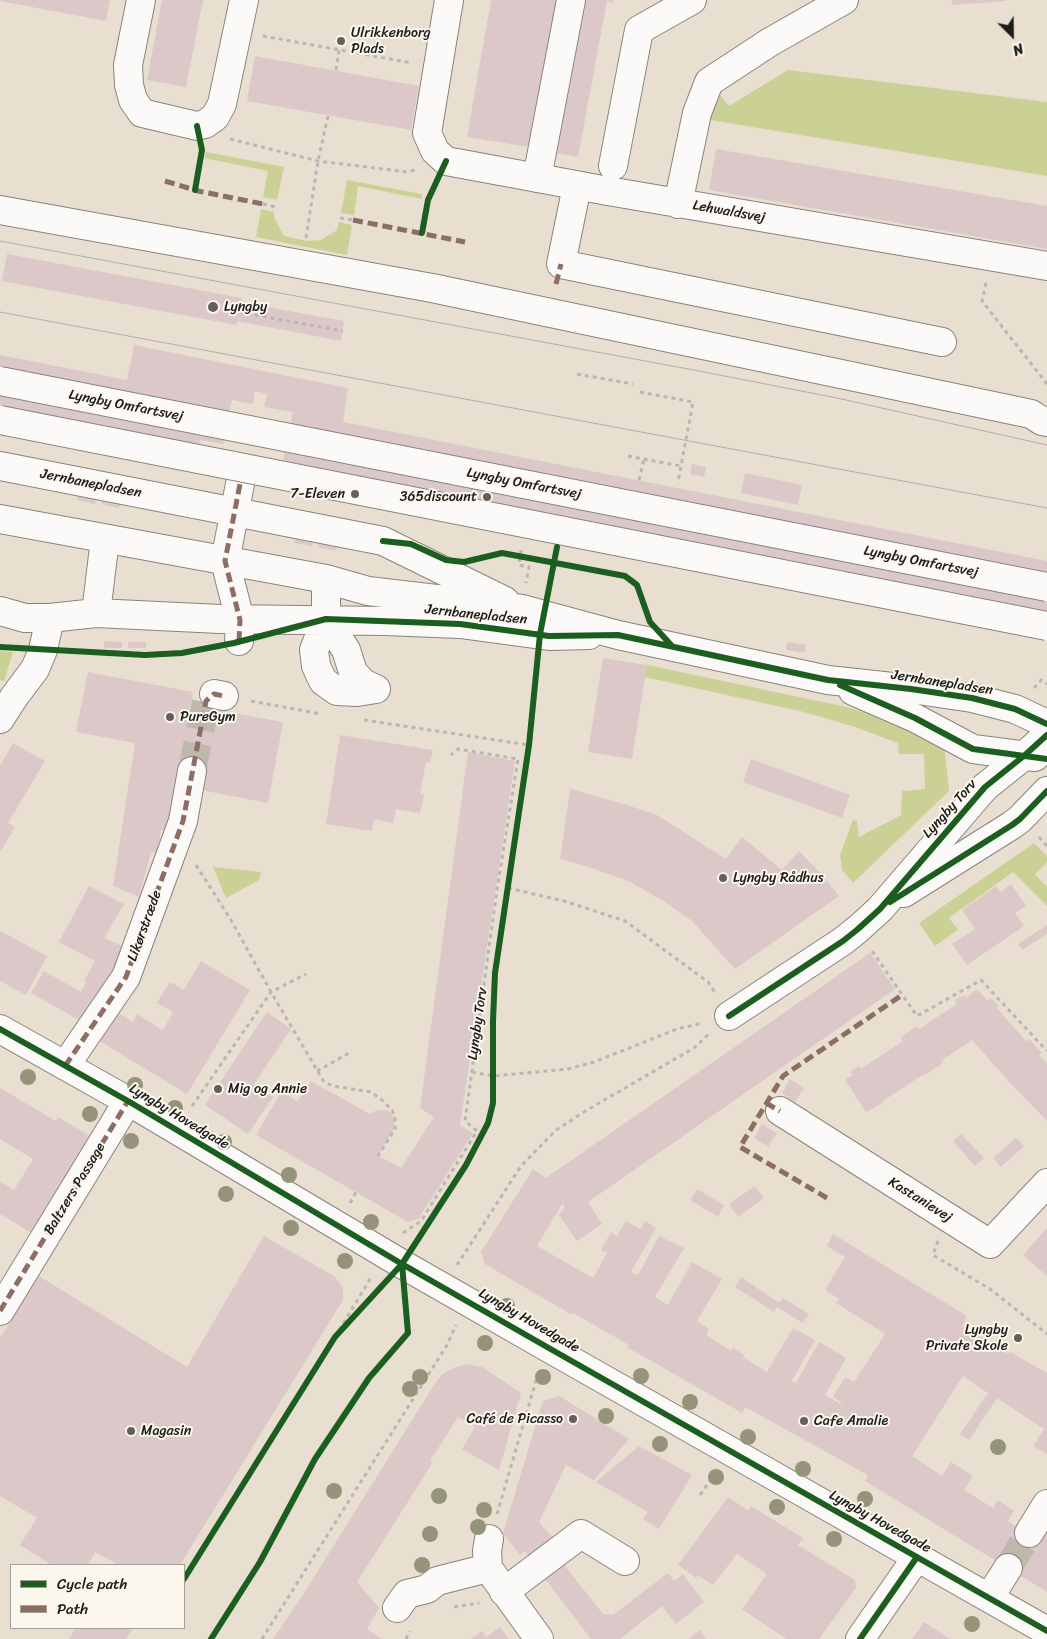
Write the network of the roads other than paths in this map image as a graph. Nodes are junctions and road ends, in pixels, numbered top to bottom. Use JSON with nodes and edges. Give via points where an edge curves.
{"nodes":[{"id":1,"x":141,"y":0,"type":"edge"},
{"id":2,"x":244,"y":0,"type":"edge"},
{"id":3,"x":449,"y":0,"type":"edge"},
{"id":4,"x":571,"y":0,"type":"edge"},
{"id":5,"x":692,"y":0,"type":"edge"},
{"id":6,"x":844,"y":0,"type":"edge"},
{"id":7,"x":614,"y":166,"type":"dead end"},
{"id":8,"x":537,"y":178,"type":"junction"},
{"id":9,"x":577,"y":186,"type":"junction"},
{"id":10,"x":678,"y":204,"type":"junction"},
{"id":11,"x":0,"y":210,"type":"edge"},
{"id":12,"x":1047,"y":266,"type":"edge"},
{"id":13,"x":942,"y":342,"type":"dead end"},
{"id":14,"x":0,"y":381,"type":"edge"},
{"id":15,"x":0,"y":420,"type":"edge"},
{"id":16,"x":1047,"y":422,"type":"edge"},
{"id":17,"x":0,"y":466,"type":"edge"},
{"id":18,"x":240,"y":484,"type":"dead end"},
{"id":19,"x":234,"y":512,"type":"junction"},
{"id":20,"x":0,"y":519,"type":"edge"},
{"id":21,"x":104,"y":539,"type":"junction"},
{"id":22,"x":225,"y":561,"type":"junction"},
{"id":23,"x":326,"y":579,"type":"junction"},
{"id":24,"x":1047,"y":587,"type":"edge"},
{"id":25,"x":522,"y":609,"type":"junction"},
{"id":26,"x":0,"y":611,"type":"edge"},
{"id":27,"x":96,"y":614,"type":"junction"},
{"id":28,"x":50,"y":618,"type":"junction"},
{"id":29,"x":326,"y":619,"type":"junction"},
{"id":30,"x":1047,"y":626,"type":"edge"},
{"id":31,"x":239,"y":630,"type":"junction"},
{"id":32,"x":618,"y":635,"type":"junction"},
{"id":33,"x":828,"y":680,"type":"junction"},
{"id":34,"x":0,"y":719,"type":"edge"},
{"id":35,"x":1047,"y":724,"type":"edge"},
{"id":36,"x":1047,"y":735,"type":"edge"},
{"id":37,"x":1036,"y":757,"type":"edge"},
{"id":38,"x":192,"y":771,"type":"tunnel mouth"},
{"id":39,"x":1047,"y":791,"type":"edge"},
{"id":40,"x":880,"y":909,"type":"junction"},
{"id":41,"x":729,"y":1016,"type":"road end"},
{"id":42,"x":0,"y":1029,"type":"edge"},
{"id":43,"x":66,"y":1066,"type":"junction"},
{"id":44,"x":128,"y":1101,"type":"junction"},
{"id":45,"x":780,"y":1111,"type":"dead end"},
{"id":46,"x":1047,"y":1183,"type":"edge"},
{"id":47,"x":0,"y":1311,"type":"edge"},
{"id":48,"x":1047,"y":1504,"type":"edge"},
{"id":49,"x":1029,"y":1533,"type":"tunnel mouth"},
{"id":50,"x":489,"y":1539,"type":"road end"},
{"id":51,"x":917,"y":1557,"type":"junction"},
{"id":52,"x":625,"y":1561,"type":"dead end"},
{"id":53,"x":488,"y":1568,"type":"junction"},
{"id":54,"x":1008,"y":1568,"type":"tunnel mouth"},
{"id":55,"x":504,"y":1592,"type":"junction"},
{"id":56,"x":989,"y":1598,"type":"junction"},
{"id":57,"x":404,"y":1619,"type":"road end"},
{"id":58,"x":1047,"y":1631,"type":"edge"},
{"id":59,"x":539,"y":1639,"type":"edge"},
{"id":60,"x":860,"y":1639,"type":"edge"}],
"edges":[{"from":1,"to":2,"type":"main road","via":[[128,65],[133,100],[142,113],[197,126],[215,117],[222,104]]},
{"from":3,"to":8,"type":"main road","name":"Lehwaldsvej","via":[[427,133],[435,151],[446,161]]},
{"from":4,"to":8,"type":"main road"},
{"from":5,"to":7,"type":"main road","via":[[639,30]]},
{"from":6,"to":10,"type":"main road","via":[[770,42],[710,82],[697,113]]},
{"from":8,"to":9,"type":"main road","name":"Lehwaldsvej"},
{"from":9,"to":10,"type":"main road","name":"Lehwaldsvej"},
{"from":9,"to":13,"type":"main road","via":[[561,264]]},
{"from":10,"to":12,"type":"main road","name":"Lehwaldsvej"},
{"from":11,"to":16,"type":"main road","via":[[432,288],[1031,414]]},
{"from":14,"to":24,"type":"main road","name":"Lyngby Omfartsvej","bridge":true},
{"from":15,"to":30,"type":"main road","bridge":true},
{"from":17,"to":19,"type":"main road","name":"Jernbanepladsen"},
{"from":18,"to":19,"type":"main road"},
{"from":19,"to":22,"type":"main road"},
{"from":19,"to":25,"type":"main road","name":"Jernbanepladsen","via":[[384,541]]},
{"from":20,"to":21,"type":"main road","name":"Jernbanepladsen"},
{"from":21,"to":22,"type":"main road","name":"Jernbanepladsen"},
{"from":21,"to":27,"type":"main road"},
{"from":22,"to":23,"type":"main road","name":"Jernbanepladsen"},
{"from":22,"to":31,"type":"main road"},
{"from":23,"to":25,"type":"main road","name":"Jernbanepladsen","via":[[368,591]]},
{"from":23,"to":29,"type":"main road"},
{"from":25,"to":32,"type":"main road","name":"Jernbanepladsen"},
{"from":26,"to":28,"type":"main road","name":"Jernbanepladsen","via":[[24,618]]},
{"from":27,"to":28,"type":"main road","name":"Jernbanepladsen"},
{"from":27,"to":31,"type":"main road","name":"Jernbanepladsen"},
{"from":28,"to":34,"type":"main road","via":[[35,669]]},
{"from":29,"to":31,"type":"main road","name":"Jernbanepladsen"},
{"from":29,"to":32,"type":"main road","name":"Jernbanepladsen","via":[[460,624],[549,636]]},
{"from":32,"to":33,"type":"main road","name":"Jernbanepladsen"},
{"from":33,"to":35,"type":"main road","name":"Jernbanepladsen","via":[[972,698],[1015,709]]},
{"from":33,"to":37,"type":"main road","name":"Jernbanepladsen","via":[[915,718],[973,749]]},
{"from":36,"to":37,"type":"main road","name":"Lyngby Torv"},
{"from":37,"to":40,"type":"main road","name":"Lyngby Torv","via":[[985,787]]},
{"from":38,"to":43,"type":"main road","name":"Likørstræde","via":[[186,810],[126,977]]},
{"from":39,"to":40,"type":"main road","name":"Lyngby Torv","via":[[1012,825]]},
{"from":40,"to":41,"type":"main road","name":"Lyngby Torv","via":[[843,941]]},
{"from":42,"to":43,"type":"main road","name":"Lyngby Hovedgade"},
{"from":43,"to":44,"type":"main road","name":"Lyngby Hovedgade"},
{"from":44,"to":47,"type":"main road","name":"Baltzers Passage"},
{"from":44,"to":51,"type":"main road","name":"Lyngby Hovedgade","via":[[384,1253]]},
{"from":45,"to":46,"type":"main road","name":"Kastanievej","via":[[990,1244]]},
{"from":48,"to":49,"type":"main road"},
{"from":50,"to":53,"type":"main road"},
{"from":51,"to":56,"type":"main road","name":"Lyngby Hovedgade"},
{"from":51,"to":60,"type":"main road"},
{"from":52,"to":55,"type":"main road","via":[[581,1534]]},
{"from":53,"to":55,"type":"main road"},
{"from":53,"to":57,"type":"main road","via":[[436,1580],[428,1589],[407,1594]]},
{"from":54,"to":56,"type":"main road"},
{"from":55,"to":59,"type":"main road"},
{"from":56,"to":58,"type":"main road","name":"Lyngby Hovedgade"}]}
